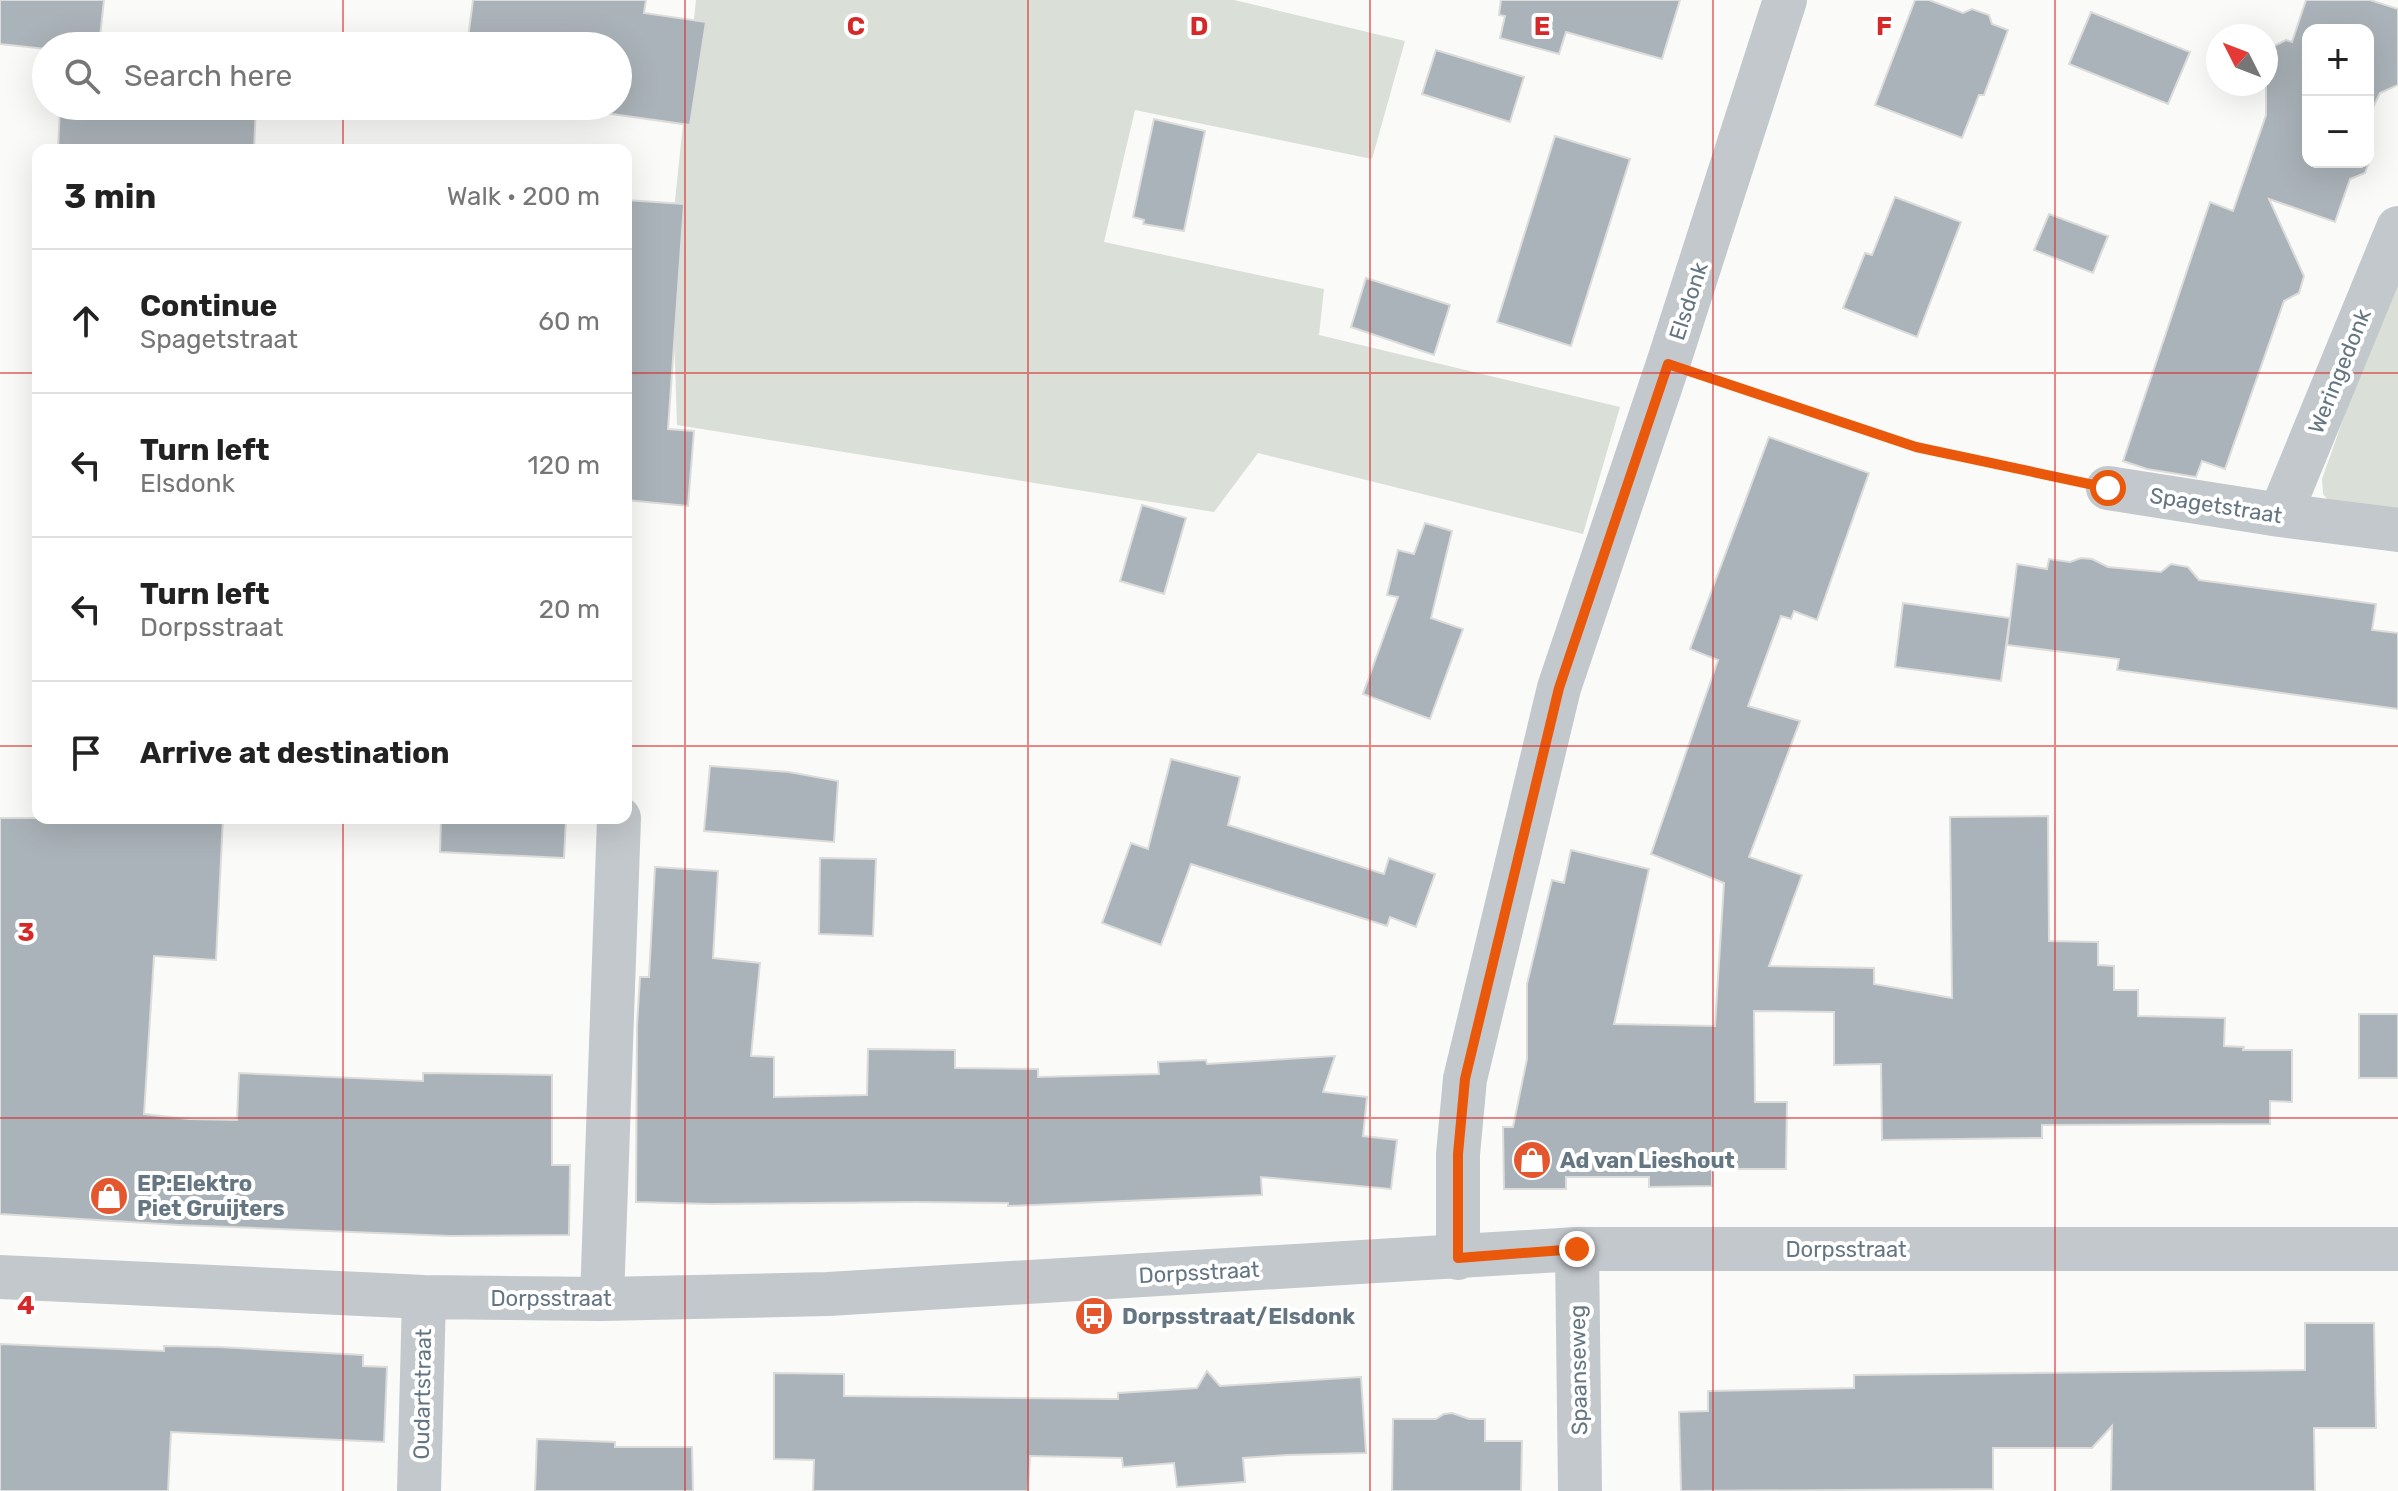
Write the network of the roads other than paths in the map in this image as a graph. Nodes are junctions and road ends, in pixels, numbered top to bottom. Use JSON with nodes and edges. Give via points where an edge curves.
{"nodes":[{"id":1,"x":1785,"y":0,"type":"edge"},
{"id":2,"x":2398,"y":228,"type":"edge"},
{"id":3,"x":2108,"y":488,"type":"road end"},
{"id":4,"x":2280,"y":515,"type":"junction"},
{"id":5,"x":2398,"y":530,"type":"edge"},
{"id":6,"x":619,"y":824,"type":"edge"},
{"id":7,"x":1577,"y":1249,"type":"junction"},
{"id":8,"x":2398,"y":1249,"type":"edge"},
{"id":9,"x":1458,"y":1258,"type":"junction"},
{"id":10,"x":0,"y":1277,"type":"edge"},
{"id":11,"x":424,"y":1297,"type":"junction"},
{"id":12,"x":602,"y":1299,"type":"junction"},
{"id":13,"x":419,"y":1491,"type":"edge"},
{"id":14,"x":1580,"y":1491,"type":"edge"}],
"edges":[{"from":1,"to":9,"type":"street","name":"Elsdonk","via":[[1559,688],[1465,1079],[1458,1154]]},
{"from":2,"to":4,"type":"street","name":"Weringedonk"},
{"from":3,"to":4,"type":"street","name":"Spagetstraat"},
{"from":4,"to":5,"type":"street","name":"Spagetstraat"},
{"from":6,"to":12,"type":"street"},
{"from":7,"to":8,"type":"street","name":"Dorpsstraat"},
{"from":7,"to":9,"type":"street","name":"Dorpsstraat"},
{"from":7,"to":14,"type":"street","name":"Spaanseweg"},
{"from":9,"to":12,"type":"street","name":"Dorpsstraat","via":[[828,1294]]},
{"from":10,"to":11,"type":"street","name":"Dorpsstraat"},
{"from":11,"to":12,"type":"street","name":"Dorpsstraat"},
{"from":11,"to":13,"type":"street","name":"Oudartstraat"}]}
